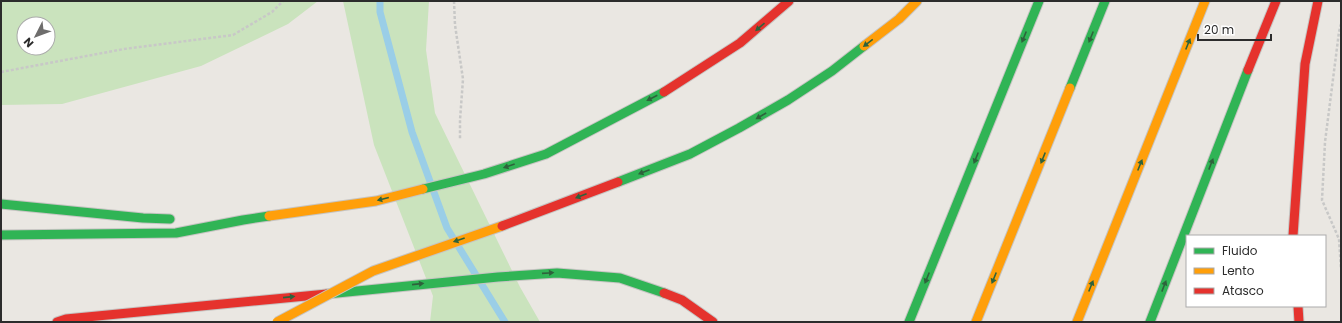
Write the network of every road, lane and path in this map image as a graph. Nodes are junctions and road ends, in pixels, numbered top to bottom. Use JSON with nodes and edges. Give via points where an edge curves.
{"nodes":[{"id":1,"x":283,"y":1,"type":"edge"},
{"id":2,"x":454,"y":1,"type":"edge"},
{"id":3,"x":789,"y":1,"type":"edge"},
{"id":4,"x":917,"y":1,"type":"edge"},
{"id":5,"x":1039,"y":1,"type":"edge"},
{"id":6,"x":1105,"y":1,"type":"edge"},
{"id":7,"x":1205,"y":1,"type":"edge"},
{"id":8,"x":1276,"y":1,"type":"edge"},
{"id":9,"x":1318,"y":1,"type":"edge"},
{"id":10,"x":1341,"y":24,"type":"edge"},
{"id":11,"x":1,"y":72,"type":"edge"},
{"id":12,"x":460,"y":139,"type":"dead end"},
{"id":13,"x":1,"y":204,"type":"edge"},
{"id":14,"x":182,"y":219,"type":"dead end"},
{"id":15,"x":197,"y":219,"type":"dead end"},
{"id":16,"x":243,"y":220,"type":"junction"},
{"id":17,"x":1,"y":235,"type":"edge"},
{"id":18,"x":1293,"y":235,"type":"edge"},
{"id":19,"x":1341,"y":269,"type":"edge"},
{"id":20,"x":1298,"y":307,"type":"edge"},
{"id":21,"x":57,"y":322,"type":"edge"},
{"id":22,"x":277,"y":322,"type":"edge"},
{"id":23,"x":713,"y":322,"type":"edge"},
{"id":24,"x":909,"y":322,"type":"edge"},
{"id":25,"x":976,"y":322,"type":"edge"},
{"id":26,"x":1077,"y":322,"type":"edge"},
{"id":27,"x":1150,"y":322,"type":"edge"},
{"id":28,"x":1299,"y":322,"type":"edge"}],
"edges":[{"from":1,"to":11,"type":"path","via":[[272,12],[232,35],[124,49]]},
{"from":2,"to":12,"type":"path","via":[[463,79]]},
{"from":3,"to":16,"type":"highway","one_way":true,"via":[[740,44],[666,91],[546,154],[484,174],[376,201]]},
{"from":4,"to":22,"type":"highway","one_way":true,"bridge":true,"via":[[899,19],[832,71],[788,100],[690,154],[532,215],[373,271]]},
{"from":5,"to":24,"type":"highway","one_way":true},
{"from":6,"to":25,"type":"highway","one_way":true},
{"from":26,"to":7,"type":"highway","one_way":true},
{"from":27,"to":8,"type":"highway","one_way":true},
{"from":9,"to":18,"type":"highway","via":[[1306,64]]},
{"from":10,"to":19,"type":"path","via":[[1325,142],[1322,200],[1339,239]]},
{"from":13,"to":14,"type":"highway","via":[[143,218]]},
{"from":15,"to":16,"type":"highway"},
{"from":16,"to":17,"type":"highway","via":[[176,233]]},
{"from":20,"to":28,"type":"highway"},
{"from":21,"to":23,"type":"highway","one_way":true,"bridge":true,"via":[[66,319],[557,272],[620,278],[649,287],[682,300]]}]}
